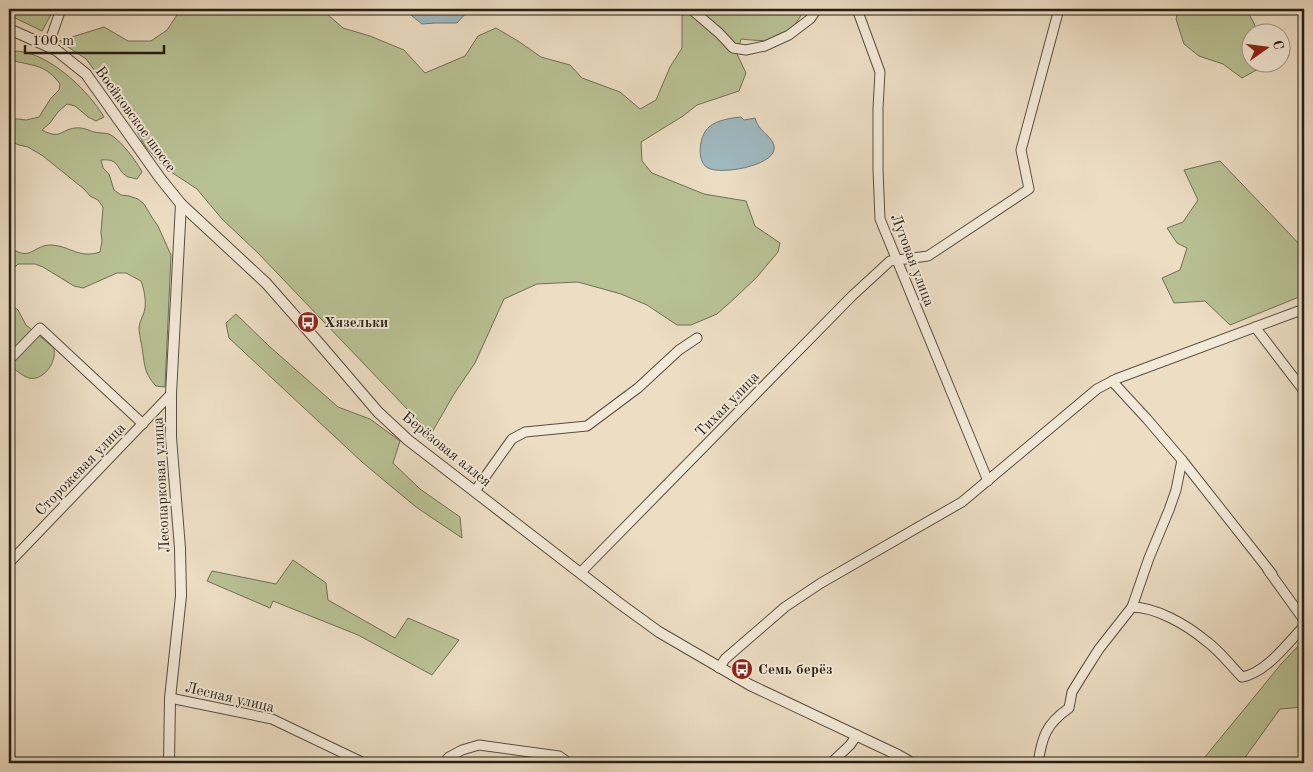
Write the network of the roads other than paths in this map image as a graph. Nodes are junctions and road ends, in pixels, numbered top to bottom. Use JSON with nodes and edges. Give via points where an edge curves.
{"nodes":[{"id":1,"x":61,"y":9,"type":"edge"},
{"id":2,"x":691,"y":9,"type":"edge"},
{"id":3,"x":818,"y":9,"type":"edge"},
{"id":4,"x":857,"y":9,"type":"edge"},
{"id":5,"x":1059,"y":9,"type":"edge"},
{"id":6,"x":9,"y":29,"type":"edge"},
{"id":7,"x":48,"y":46,"type":"junction"},
{"id":8,"x":181,"y":204,"type":"junction"},
{"id":9,"x":897,"y":260,"type":"junction"},
{"id":10,"x":1304,"y":309,"type":"edge"},
{"id":11,"x":1255,"y":327,"type":"junction"},
{"id":12,"x":697,"y":338,"type":"dead end"},
{"id":13,"x":9,"y":360,"type":"edge"},
{"id":14,"x":1112,"y":381,"type":"junction"},
{"id":15,"x":1304,"y":391,"type":"edge"},
{"id":16,"x":171,"y":394,"type":"junction"},
{"id":17,"x":143,"y":424,"type":"junction"},
{"id":18,"x":1182,"y":460,"type":"junction"},
{"id":19,"x":988,"y":481,"type":"junction"},
{"id":20,"x":475,"y":491,"type":"junction"},
{"id":21,"x":9,"y":563,"type":"edge"},
{"id":22,"x":581,"y":572,"type":"junction"},
{"id":23,"x":1132,"y":607,"type":"junction"},
{"id":24,"x":1304,"y":620,"type":"edge"},
{"id":25,"x":1304,"y":626,"type":"edge"},
{"id":26,"x":719,"y":668,"type":"junction"},
{"id":27,"x":170,"y":698,"type":"junction"},
{"id":28,"x":856,"y":735,"type":"junction"},
{"id":29,"x":169,"y":763,"type":"edge"},
{"id":30,"x":364,"y":763,"type":"edge"},
{"id":31,"x":444,"y":763,"type":"edge"},
{"id":32,"x":570,"y":763,"type":"edge"},
{"id":33,"x":831,"y":763,"type":"edge"},
{"id":34,"x":912,"y":763,"type":"edge"},
{"id":35,"x":1038,"y":763,"type":"edge"}],
"edges":[{"from":1,"to":7,"type":"street"},
{"from":2,"to":3,"type":"street","via":[[733,48],[746,50],[789,35]]},
{"from":4,"to":9,"type":"street","name":"Луговая улица","via":[[880,72],[880,219]]},
{"from":5,"to":9,"type":"street","via":[[1021,150],[1029,190],[928,256]]},
{"from":6,"to":7,"type":"street","name":"Воейковское шоссе"},
{"from":7,"to":8,"type":"street","name":"Воейковское шоссе","via":[[86,74]]},
{"from":8,"to":16,"type":"street","name":"Лесопарковая улица"},
{"from":8,"to":20,"type":"street","name":"Берёзовая аллея","via":[[266,283],[378,412],[408,440]]},
{"from":9,"to":19,"type":"street","name":"Луговая улица"},
{"from":9,"to":22,"type":"street","name":"Тихая улица","via":[[890,261],[852,296]]},
{"from":10,"to":11,"type":"street"},
{"from":11,"to":14,"type":"street"},
{"from":11,"to":15,"type":"street"},
{"from":12,"to":20,"type":"street","via":[[587,426],[525,432],[512,439]]},
{"from":13,"to":17,"type":"street","via":[[40,328]]},
{"from":14,"to":18,"type":"street"},
{"from":14,"to":19,"type":"street","via":[[1096,389]]},
{"from":16,"to":17,"type":"street","name":"Сторожевая улица"},
{"from":16,"to":27,"type":"street","name":"Лесопарковая улица","via":[[181,596]]},
{"from":17,"to":21,"type":"street","name":"Сторожевая улица"},
{"from":18,"to":23,"type":"street","via":[[1176,490]]},
{"from":18,"to":24,"type":"street"},
{"from":19,"to":26,"type":"street","via":[[962,502],[785,607],[725,659]]},
{"from":20,"to":22,"type":"street","name":"Берёзовая аллея"},
{"from":22,"to":26,"type":"street","name":"Берёзовая аллея","via":[[659,632]]},
{"from":23,"to":25,"type":"street","via":[[1162,614],[1189,629],[1208,642],[1242,678],[1269,663]]},
{"from":23,"to":35,"type":"street","via":[[1085,670],[1072,692],[1069,708],[1044,734]]},
{"from":26,"to":28,"type":"street","name":"Берёзовая аллея"},
{"from":27,"to":29,"type":"street","name":"Лесопарковая улица"},
{"from":27,"to":30,"type":"street","name":"Лесная улица","via":[[272,719]]},
{"from":28,"to":33,"type":"street"},
{"from":28,"to":34,"type":"street"},
{"from":31,"to":32,"type":"street","via":[[462,750],[479,745],[559,756]]}]}
